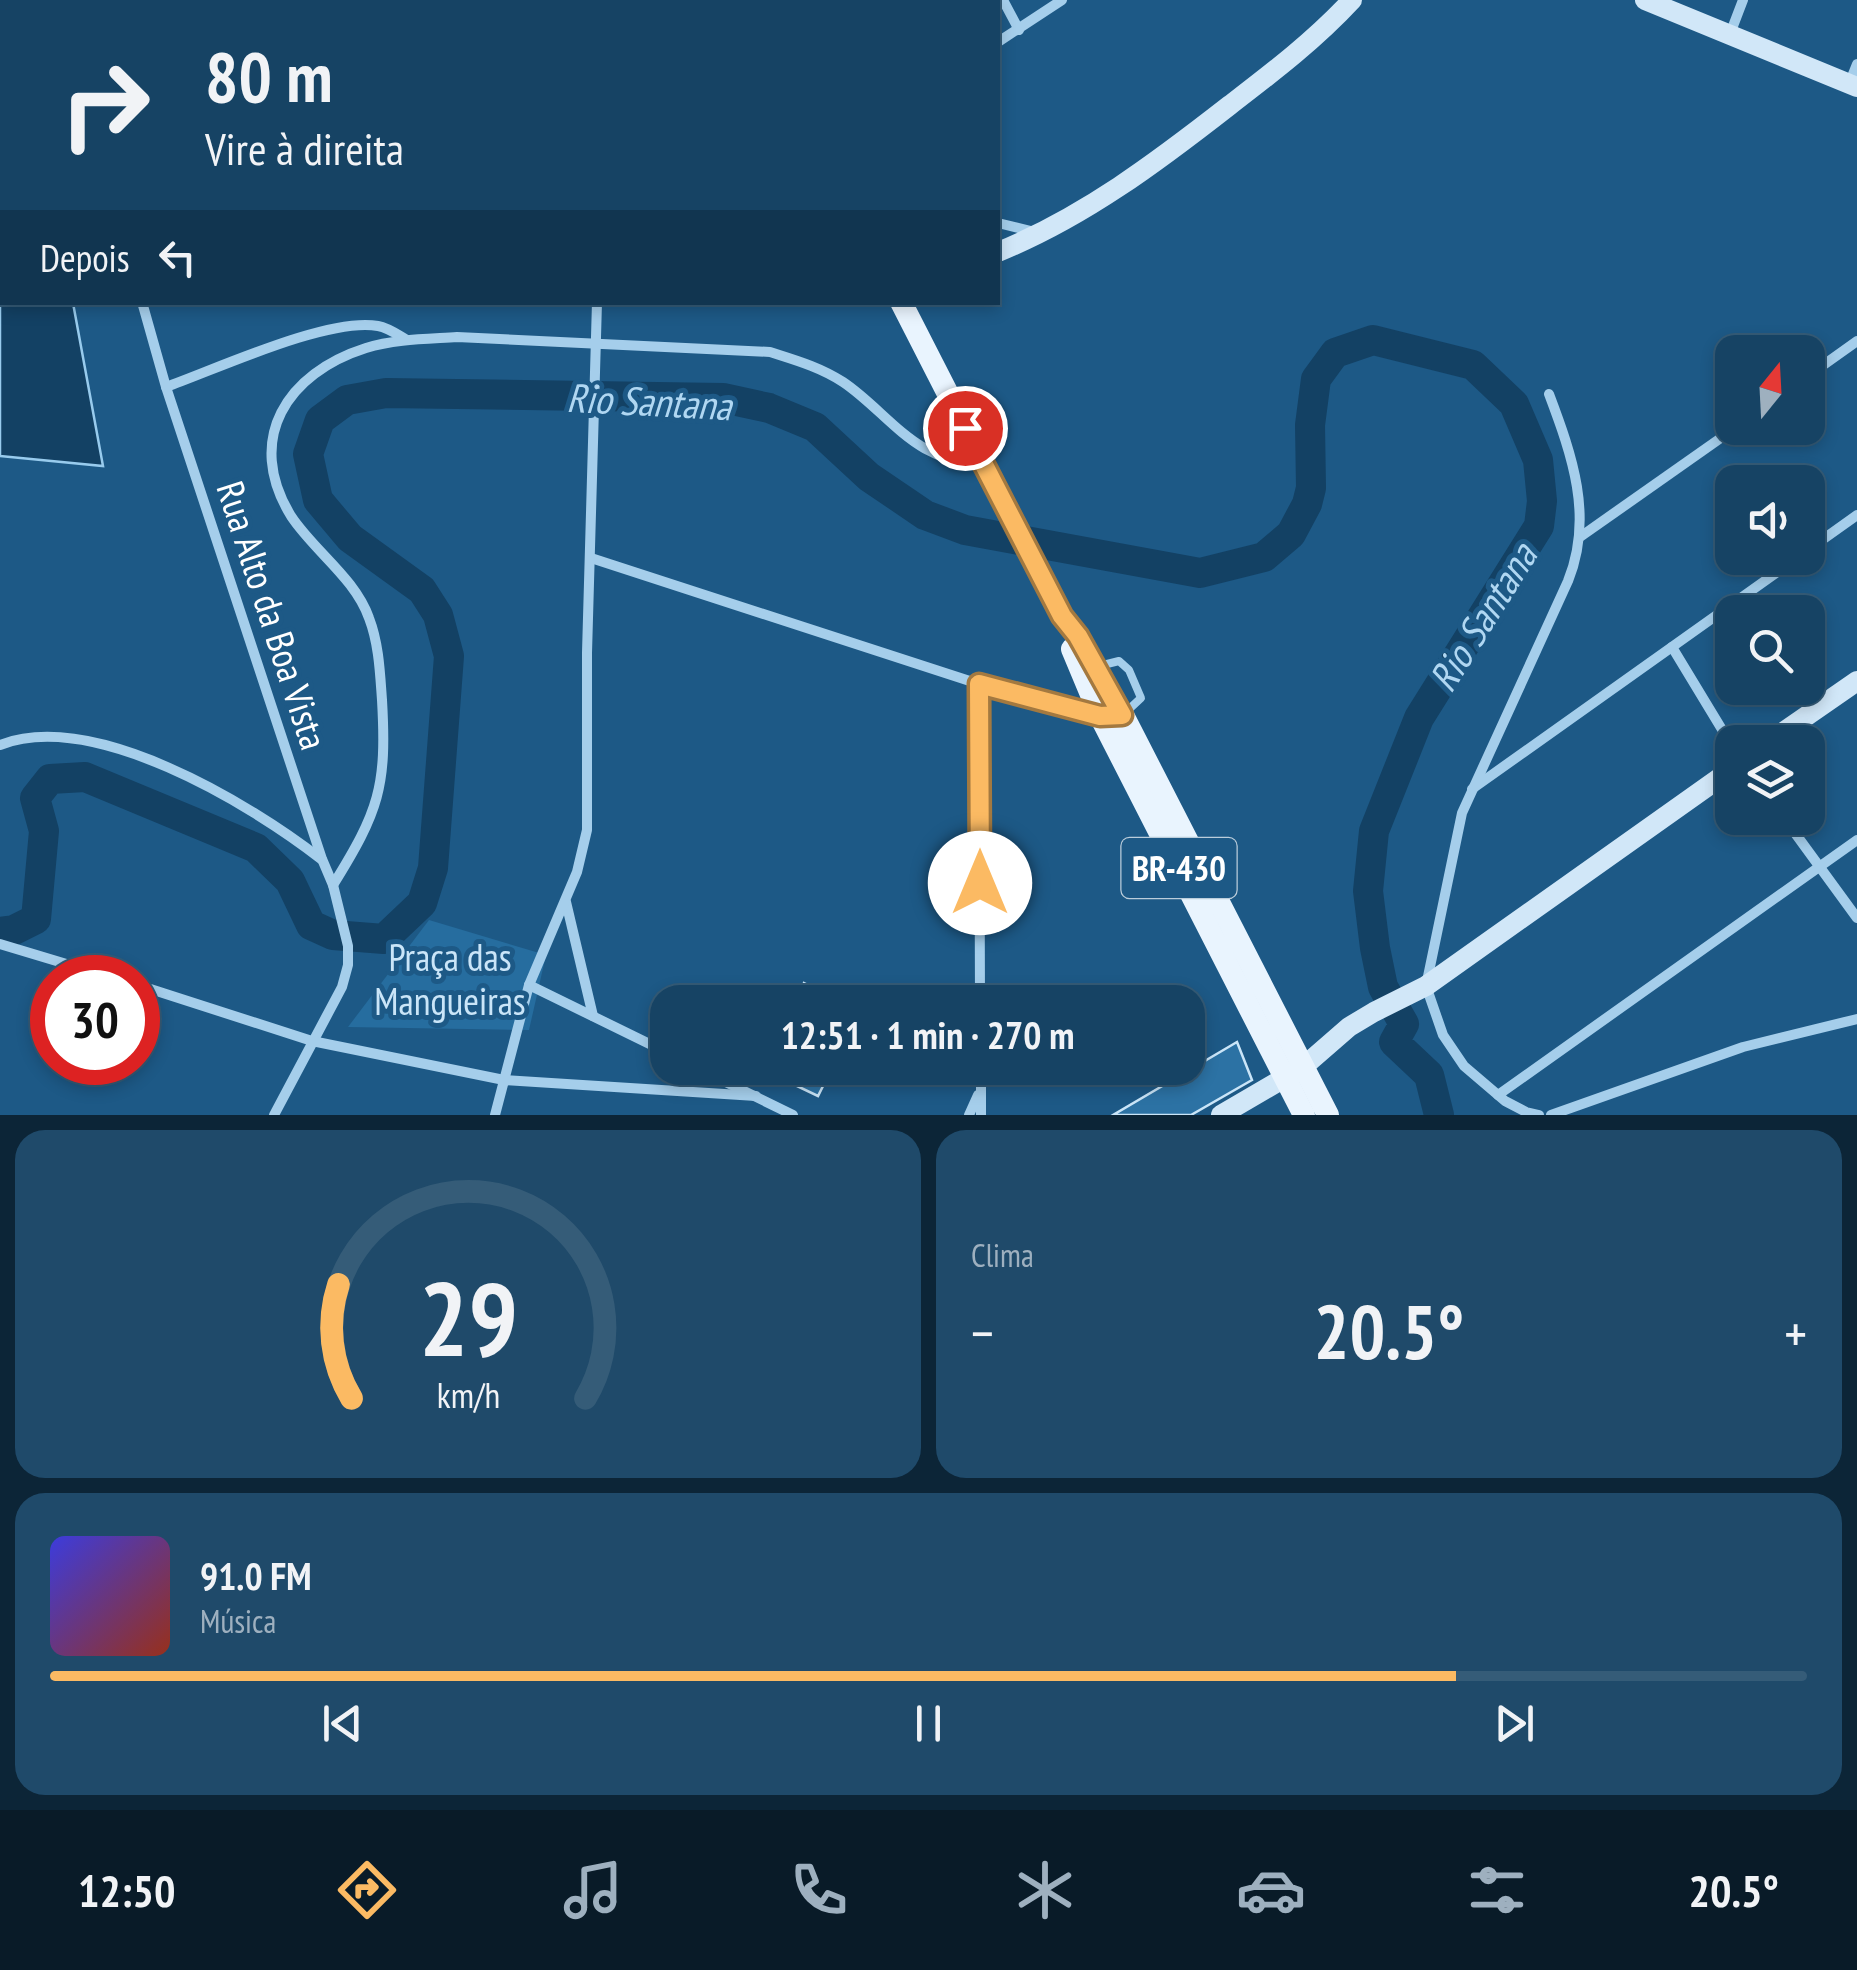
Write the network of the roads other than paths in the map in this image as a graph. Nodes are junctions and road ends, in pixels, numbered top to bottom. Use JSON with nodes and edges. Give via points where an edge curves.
{"nodes":[{"id":1,"x":1003,"y":0,"type":"edge"},
{"id":2,"x":1352,"y":0,"type":"edge"},
{"id":3,"x":1645,"y":0,"type":"edge"},
{"id":4,"x":1743,"y":0,"type":"edge"},
{"id":5,"x":1062,"y":1,"type":"edge"},
{"id":6,"x":1020,"y":30,"type":"junction"},
{"id":7,"x":1730,"y":34,"type":"junction"},
{"id":8,"x":1000,"y":41,"type":"edge"},
{"id":9,"x":1854,"y":78,"type":"edge"},
{"id":10,"x":1000,"y":223,"type":"edge"},
{"id":11,"x":1041,"y":234,"type":"junction"},
{"id":12,"x":1000,"y":251,"type":"edge"},
{"id":13,"x":143,"y":305,"type":"edge"},
{"id":14,"x":597,"y":305,"type":"edge"},
{"id":15,"x":904,"y":305,"type":"edge"},
{"id":16,"x":407,"y":340,"type":"junction"},
{"id":17,"x":1857,"y":341,"type":"edge"},
{"id":18,"x":595,"y":343,"type":"junction"},
{"id":19,"x":1825,"y":364,"type":"edge"},
{"id":20,"x":166,"y":387,"type":"junction"},
{"id":21,"x":1549,"y":394,"type":"dead end"},
{"id":22,"x":1715,"y":442,"type":"edge"},
{"id":23,"x":981,"y":460,"type":"junction"},
{"id":24,"x":1857,"y":515,"type":"edge"},
{"id":25,"x":1580,"y":537,"type":"junction"},
{"id":26,"x":1825,"y":538,"type":"edge"},
{"id":27,"x":591,"y":558,"type":"junction"},
{"id":28,"x":1774,"y":575,"type":"edge"},
{"id":29,"x":1672,"y":647,"type":"junction"},
{"id":30,"x":1089,"y":670,"type":"junction"},
{"id":31,"x":1857,"y":680,"type":"edge"},
{"id":32,"x":979,"y":684,"type":"junction"},
{"id":33,"x":1111,"y":716,"type":"junction"},
{"id":34,"x":1719,"y":725,"type":"edge"},
{"id":35,"x":1794,"y":725,"type":"edge"},
{"id":36,"x":0,"y":746,"type":"edge"},
{"id":37,"x":1715,"y":781,"type":"edge"},
{"id":38,"x":1471,"y":789,"type":"junction"},
{"id":39,"x":1796,"y":835,"type":"edge"},
{"id":40,"x":1857,"y":840,"type":"edge"},
{"id":41,"x":322,"y":859,"type":"junction"},
{"id":42,"x":1819,"y":866,"type":"junction"},
{"id":43,"x":333,"y":885,"type":"junction"},
{"id":44,"x":566,"y":901,"type":"junction"},
{"id":45,"x":1857,"y":918,"type":"edge"},
{"id":46,"x":0,"y":944,"type":"edge"},
{"id":47,"x":37,"y":955,"type":"edge"},
{"id":48,"x":529,"y":985,"type":"junction"},
{"id":49,"x":980,"y":985,"type":"edge"},
{"id":50,"x":1426,"y":986,"type":"junction"},
{"id":51,"x":160,"y":993,"type":"edge"},
{"id":52,"x":593,"y":1016,"type":"junction"},
{"id":53,"x":1857,"y":1018,"type":"edge"},
{"id":54,"x":312,"y":1041,"type":"junction"},
{"id":55,"x":650,"y":1044,"type":"edge"},
{"id":56,"x":1294,"y":1071,"type":"junction"},
{"id":57,"x":504,"y":1080,"type":"junction"},
{"id":58,"x":733,"y":1085,"type":"edge"},
{"id":59,"x":981,"y":1085,"type":"edge"},
{"id":60,"x":981,"y":1089,"type":"junction"},
{"id":61,"x":1498,"y":1095,"type":"junction"},
{"id":62,"x":756,"y":1096,"type":"junction"},
{"id":63,"x":274,"y":1115,"type":"edge"},
{"id":64,"x":495,"y":1115,"type":"edge"},
{"id":65,"x":792,"y":1115,"type":"edge"},
{"id":66,"x":969,"y":1115,"type":"edge"},
{"id":67,"x":981,"y":1115,"type":"edge"},
{"id":68,"x":1221,"y":1115,"type":"edge"},
{"id":69,"x":1304,"y":1115,"type":"edge"},
{"id":70,"x":1328,"y":1115,"type":"edge"},
{"id":71,"x":1539,"y":1115,"type":"edge"},
{"id":72,"x":1551,"y":1115,"type":"edge"}],
"edges":[{"from":1,"to":6,"type":"street"},
{"from":2,"to":11,"type":"street","via":[[1305,47],[1195,132]]},
{"from":3,"to":7,"type":"street"},
{"from":4,"to":7,"type":"street"},
{"from":5,"to":6,"type":"street"},
{"from":6,"to":8,"type":"street"},
{"from":7,"to":9,"type":"street"},
{"from":10,"to":11,"type":"street"},
{"from":11,"to":12,"type":"street"},
{"from":13,"to":20,"type":"street","name":"Rua Alto da Boa Vista"},
{"from":14,"to":18,"type":"street"},
{"from":15,"to":23,"type":"main road","number":"BR-430"},
{"from":16,"to":18,"type":"street"},
{"from":16,"to":20,"type":"street","via":[[379,326],[331,331]]},
{"from":16,"to":43,"type":"street","via":[[366,348],[306,381],[284,404],[272,435],[270,466],[279,492],[368,614],[376,642],[382,785],[364,837]]},
{"from":17,"to":19,"type":"street"},
{"from":18,"to":23,"type":"street","via":[[788,357],[843,382],[925,450],[962,463]]},
{"from":18,"to":27,"type":"street"},
{"from":20,"to":41,"type":"street","name":"Rua Alto da Boa Vista"},
{"from":21,"to":25,"type":"street","via":[[1575,473]]},
{"from":22,"to":25,"type":"street"},
{"from":23,"to":30,"type":"main road","number":"BR-430"},
{"from":24,"to":26,"type":"street"},
{"from":25,"to":38,"type":"street","via":[[1568,581]]},
{"from":27,"to":32,"type":"street"},
{"from":27,"to":44,"type":"street","via":[[586,830]]},
{"from":28,"to":29,"type":"street"},
{"from":29,"to":34,"type":"street"},
{"from":29,"to":38,"type":"street"},
{"from":30,"to":33,"type":"main road","number":"BR-430"},
{"from":30,"to":33,"type":"lane","via":[[1118,661],[1129,670],[1141,698]]},
{"from":31,"to":35,"type":"street"},
{"from":32,"to":33,"type":"street"},
{"from":32,"to":49,"type":"street"},
{"from":33,"to":56,"type":"main road","number":"BR-430"},
{"from":36,"to":41,"type":"street","via":[[64,739],[134,754],[193,779]]},
{"from":37,"to":50,"type":"street"},
{"from":38,"to":50,"type":"street"},
{"from":39,"to":42,"type":"street"},
{"from":40,"to":42,"type":"street"},
{"from":41,"to":43,"type":"street","name":"Rua Alto da Boa Vista"},
{"from":42,"to":45,"type":"street"},
{"from":42,"to":61,"type":"street"},
{"from":43,"to":54,"type":"street","name":"Rua Alto da Boa Vista","via":[[348,946],[342,987]]},
{"from":44,"to":48,"type":"street"},
{"from":44,"to":52,"type":"street"},
{"from":46,"to":47,"type":"street"},
{"from":48,"to":52,"type":"street"},
{"from":48,"to":57,"type":"street"},
{"from":50,"to":56,"type":"street","via":[[1350,1027]]},
{"from":50,"to":61,"type":"street","via":[[1453,1050]]},
{"from":51,"to":54,"type":"street"},
{"from":52,"to":55,"type":"street"},
{"from":53,"to":72,"type":"street","via":[[1743,1047]]},
{"from":54,"to":57,"type":"street"},
{"from":54,"to":63,"type":"street"},
{"from":56,"to":68,"type":"street"},
{"from":56,"to":69,"type":"main road","number":"BR-430"},
{"from":56,"to":70,"type":"main road","number":"BR-430"},
{"from":57,"to":62,"type":"street"},
{"from":57,"to":64,"type":"street"},
{"from":58,"to":62,"type":"street"},
{"from":59,"to":60,"type":"street"},
{"from":60,"to":66,"type":"street"},
{"from":60,"to":67,"type":"street"},
{"from":61,"to":71,"type":"street"},
{"from":62,"to":65,"type":"street"}]}
